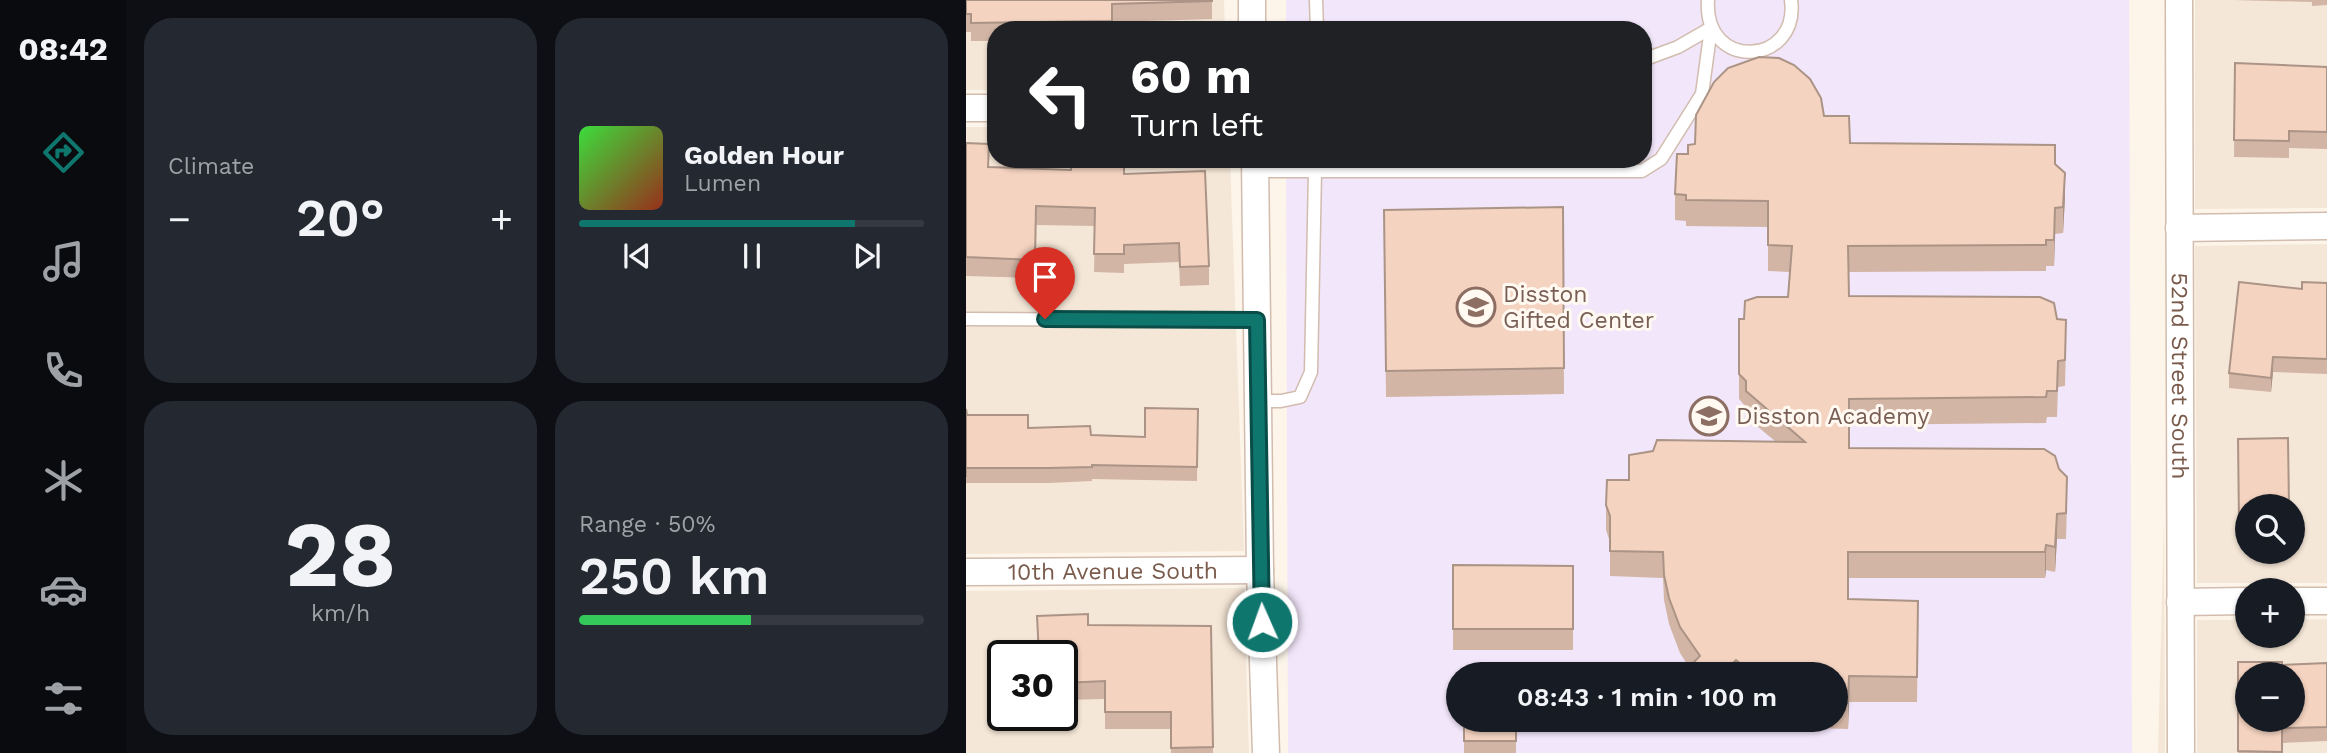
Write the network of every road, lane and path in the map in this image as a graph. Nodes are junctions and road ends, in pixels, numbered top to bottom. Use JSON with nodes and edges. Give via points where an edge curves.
{"nodes":[{"id":1,"x":1251,"y":0,"type":"edge"},
{"id":2,"x":1316,"y":0,"type":"edge"},
{"id":3,"x":1708,"y":0,"type":"edge"},
{"id":4,"x":1791,"y":0,"type":"edge"},
{"id":5,"x":2179,"y":0,"type":"edge"},
{"id":6,"x":1252,"y":21,"type":"edge"},
{"id":7,"x":1317,"y":21,"type":"edge"},
{"id":8,"x":1711,"y":28,"type":"junction"},
{"id":9,"x":1652,"y":57,"type":"edge"},
{"id":10,"x":966,"y":108,"type":"edge"},
{"id":11,"x":987,"y":108,"type":"edge"},
{"id":12,"x":1652,"y":165,"type":"edge"},
{"id":13,"x":1255,"y":168,"type":"edge"},
{"id":14,"x":1315,"y":168,"type":"edge"},
{"id":15,"x":1478,"y":168,"type":"edge"},
{"id":16,"x":1647,"y":168,"type":"edge"},
{"id":17,"x":2327,"y":226,"type":"edge"},
{"id":18,"x":2179,"y":228,"type":"junction"},
{"id":19,"x":966,"y":319,"type":"edge"},
{"id":20,"x":1257,"y":320,"type":"junction"},
{"id":21,"x":1259,"y":401,"type":"junction"},
{"id":22,"x":1260,"y":570,"type":"junction"},
{"id":23,"x":966,"y":572,"type":"edge"},
{"id":24,"x":2235,"y":601,"type":"edge"},
{"id":25,"x":2305,"y":601,"type":"edge"},
{"id":26,"x":2327,"y":601,"type":"edge"},
{"id":27,"x":2180,"y":602,"type":"junction"},
{"id":28,"x":1266,"y":753,"type":"edge"},
{"id":29,"x":2181,"y":753,"type":"edge"}],
"edges":[{"from":1,"to":6,"type":"street"},
{"from":2,"to":7,"type":"lane"},
{"from":3,"to":8,"type":"lane"},
{"from":4,"to":8,"type":"lane","via":[[1793,12],[1783,37],[1760,51],[1731,48]]},
{"from":5,"to":18,"type":"street","name":"52nd Street South"},
{"from":8,"to":9,"type":"lane"},
{"from":8,"to":12,"type":"lane","via":[[1702,94],[1661,159]]},
{"from":10,"to":11,"type":"street"},
{"from":13,"to":20,"type":"street"},
{"from":14,"to":21,"type":"lane","via":[[1311,372],[1300,397]]},
{"from":15,"to":16,"type":"lane"},
{"from":17,"to":18,"type":"street"},
{"from":18,"to":27,"type":"street","name":"52nd Street South"},
{"from":19,"to":20,"type":"lane"},
{"from":20,"to":21,"type":"street"},
{"from":21,"to":22,"type":"street"},
{"from":22,"to":23,"type":"street","name":"10th Avenue South"},
{"from":22,"to":28,"type":"street"},
{"from":24,"to":27,"type":"street"},
{"from":25,"to":26,"type":"street"},
{"from":27,"to":29,"type":"street","name":"52nd Street South"}]}
